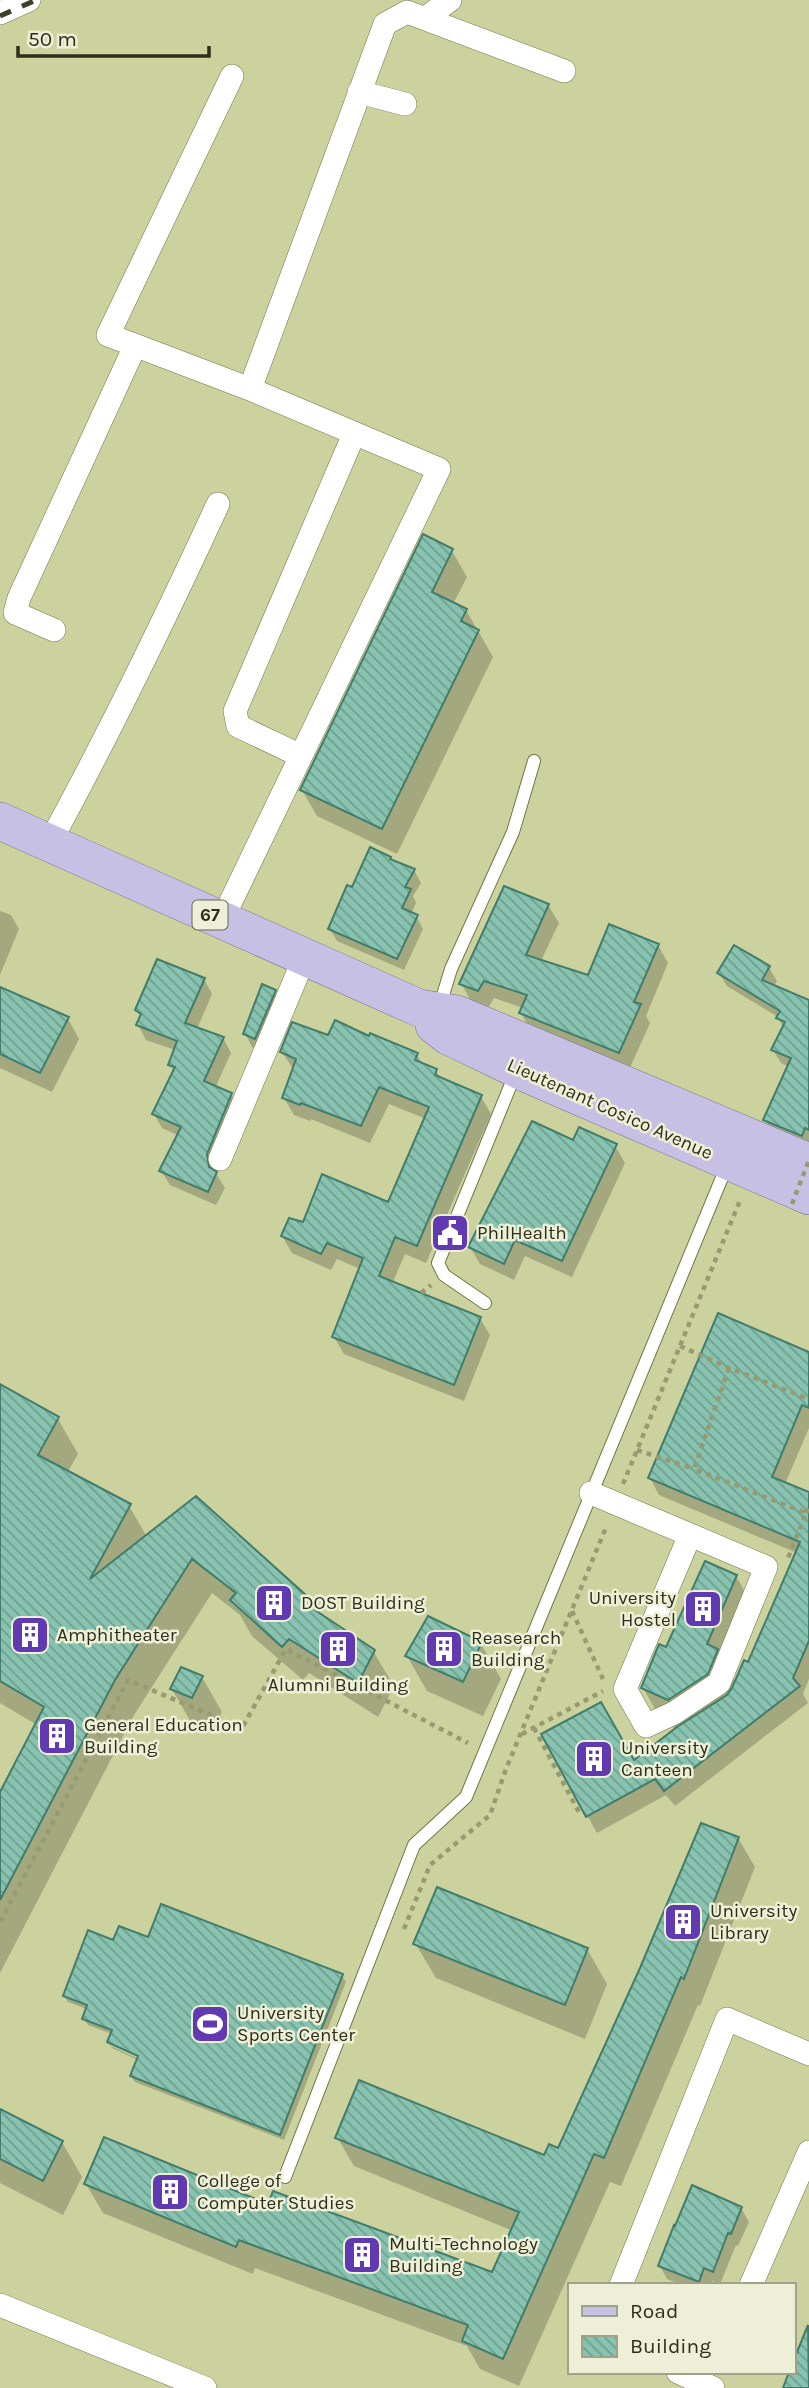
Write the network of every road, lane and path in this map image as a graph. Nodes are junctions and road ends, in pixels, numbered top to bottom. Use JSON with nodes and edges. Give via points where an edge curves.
{"nodes":[{"id":1,"x":29,"y":0,"type":"edge"},
{"id":2,"x":450,"y":0,"type":"edge"},
{"id":3,"x":0,"y":13,"type":"edge"},
{"id":4,"x":426,"y":17,"type":"junction"},
{"id":5,"x":564,"y":71,"type":"dead end"},
{"id":6,"x":232,"y":76,"type":"dead end"},
{"id":7,"x":359,"y":93,"type":"junction"},
{"id":8,"x":405,"y":104,"type":"dead end"},
{"id":9,"x":135,"y":346,"type":"junction"},
{"id":10,"x":250,"y":389,"type":"junction"},
{"id":11,"x":354,"y":434,"type":"junction"},
{"id":12,"x":218,"y":505,"type":"dead end"},
{"id":13,"x":54,"y":630,"type":"dead end"},
{"id":14,"x":301,"y":756,"type":"junction"},
{"id":15,"x":534,"y":761,"type":"dead end"},
{"id":16,"x":0,"y":821,"type":"edge"},
{"id":17,"x":50,"y":842,"type":"junction"},
{"id":18,"x":222,"y":920,"type":"junction"},
{"id":19,"x":305,"y":957,"type":"junction"},
{"id":20,"x":430,"y":1014,"type":"junction"},
{"id":21,"x":517,"y":1068,"type":"junction"},
{"id":22,"x":220,"y":1159,"type":"dead end"},
{"id":23,"x":809,"y":1161,"type":"edge"},
{"id":24,"x":740,"y":1166,"type":"junction"},
{"id":25,"x":800,"y":1200,"type":"edge"},
{"id":26,"x":485,"y":1303,"type":"dead end"},
{"id":27,"x":680,"y":1346,"type":"junction"},
{"id":28,"x":729,"y":1368,"type":"junction"},
{"id":29,"x":809,"y":1399,"type":"edge"},
{"id":30,"x":637,"y":1450,"type":"junction"},
{"id":31,"x":694,"y":1469,"type":"junction"},
{"id":32,"x":591,"y":1493,"type":"junction"},
{"id":33,"x":615,"y":1503,"type":"junction"},
{"id":34,"x":809,"y":1506,"type":"edge"},
{"id":35,"x":806,"y":1513,"type":"junction"},
{"id":36,"x":690,"y":1535,"type":"junction"},
{"id":37,"x":786,"y":1562,"type":"dead end"},
{"id":38,"x":571,"y":1610,"type":"junction"},
{"id":39,"x":534,"y":1728,"type":"junction"},
{"id":40,"x":522,"y":1734,"type":"junction"},
{"id":41,"x":485,"y":1752,"type":"junction"},
{"id":42,"x":506,"y":1769,"type":"junction"},
{"id":43,"x":581,"y":1816,"type":"dead end"},
{"id":44,"x":0,"y":1922,"type":"edge"},
{"id":45,"x":400,"y":1939,"type":"dead end"},
{"id":46,"x":809,"y":2053,"type":"edge"},
{"id":47,"x":809,"y":2152,"type":"edge"},
{"id":48,"x":285,"y":2177,"type":"dead end"},
{"id":49,"x":622,"y":2283,"type":"edge"},
{"id":50,"x":752,"y":2283,"type":"edge"},
{"id":51,"x":0,"y":2305,"type":"edge"},
{"id":52,"x":683,"y":2374,"type":"edge"},
{"id":53,"x":710,"y":2384,"type":"edge"},
{"id":54,"x":205,"y":2388,"type":"edge"}],
"edges":[{"from":1,"to":3,"type":"street"},
{"from":2,"to":4,"type":"street"},
{"from":4,"to":5,"type":"street"},
{"from":4,"to":7,"type":"street","via":[[407,12],[385,24]]},
{"from":6,"to":9,"type":"street","via":[[108,335]]},
{"from":7,"to":8,"type":"street"},
{"from":7,"to":10,"type":"street"},
{"from":9,"to":10,"type":"street"},
{"from":9,"to":13,"type":"street","via":[[19,598],[15,613]]},
{"from":10,"to":11,"type":"street"},
{"from":11,"to":14,"type":"street","via":[[235,711],[238,726]]},
{"from":11,"to":14,"type":"street","via":[[439,469]]},
{"from":12,"to":17,"type":"street","via":[[135,680]]},
{"from":14,"to":18,"type":"street"},
{"from":15,"to":20,"type":"lane","via":[[513,832]]},
{"from":16,"to":17,"type":"main road","name":"Lieutenant Cosico Avenue","number":"67"},
{"from":17,"to":18,"type":"main road","name":"Lieutenant Cosico Avenue","number":"67"},
{"from":18,"to":19,"type":"main road","name":"Lieutenant Cosico Avenue","number":"67"},
{"from":19,"to":20,"type":"main road","name":"Lieutenant Cosico Avenue","number":"67"},
{"from":19,"to":22,"type":"street"},
{"from":20,"to":21,"type":"main road","name":"Lieutenant Cosico Avenue","number":"67","via":[[448,1036]]},
{"from":20,"to":23,"type":"main road","name":"Lieutenant Cosico Avenue","number":"67","via":[[457,1014]]},
{"from":21,"to":24,"type":"main road","name":"Lieutenant Cosico Avenue","number":"67"},
{"from":21,"to":26,"type":"lane","via":[[438,1263],[444,1275]]},
{"from":23,"to":25,"type":"path","bridge":true},
{"from":24,"to":25,"type":"main road","name":"Lieutenant Cosico Avenue","number":"67"},
{"from":24,"to":27,"type":"path"},
{"from":24,"to":32,"type":"lane"},
{"from":27,"to":28,"type":"path"},
{"from":27,"to":30,"type":"path"},
{"from":28,"to":29,"type":"path"},
{"from":28,"to":31,"type":"path"},
{"from":30,"to":31,"type":"path"},
{"from":30,"to":33,"type":"path"},
{"from":31,"to":35,"type":"path"},
{"from":32,"to":33,"type":"street"},
{"from":32,"to":41,"type":"lane"},
{"from":33,"to":36,"type":"street"},
{"from":33,"to":38,"type":"path"},
{"from":34,"to":35,"type":"path"},
{"from":35,"to":37,"type":"path"},
{"from":36,"to":36,"type":"street","via":[[766,1567],[719,1683],[646,1726],[625,1689]]},
{"from":38,"to":39,"type":"path","via":[[607,1689]]},
{"from":38,"to":40,"type":"path"},
{"from":39,"to":40,"type":"path"},
{"from":39,"to":43,"type":"path"},
{"from":40,"to":42,"type":"path"},
{"from":41,"to":42,"type":"path"},
{"from":41,"to":44,"type":"path","via":[[286,1649],[242,1728],[128,1681]]},
{"from":41,"to":48,"type":"lane","via":[[466,1797],[414,1845]]},
{"from":42,"to":45,"type":"path","via":[[490,1815],[430,1865]]},
{"from":46,"to":49,"type":"street","via":[[727,2019]]},
{"from":47,"to":50,"type":"street"},
{"from":51,"to":54,"type":"street"},
{"from":52,"to":53,"type":"street"}]}
